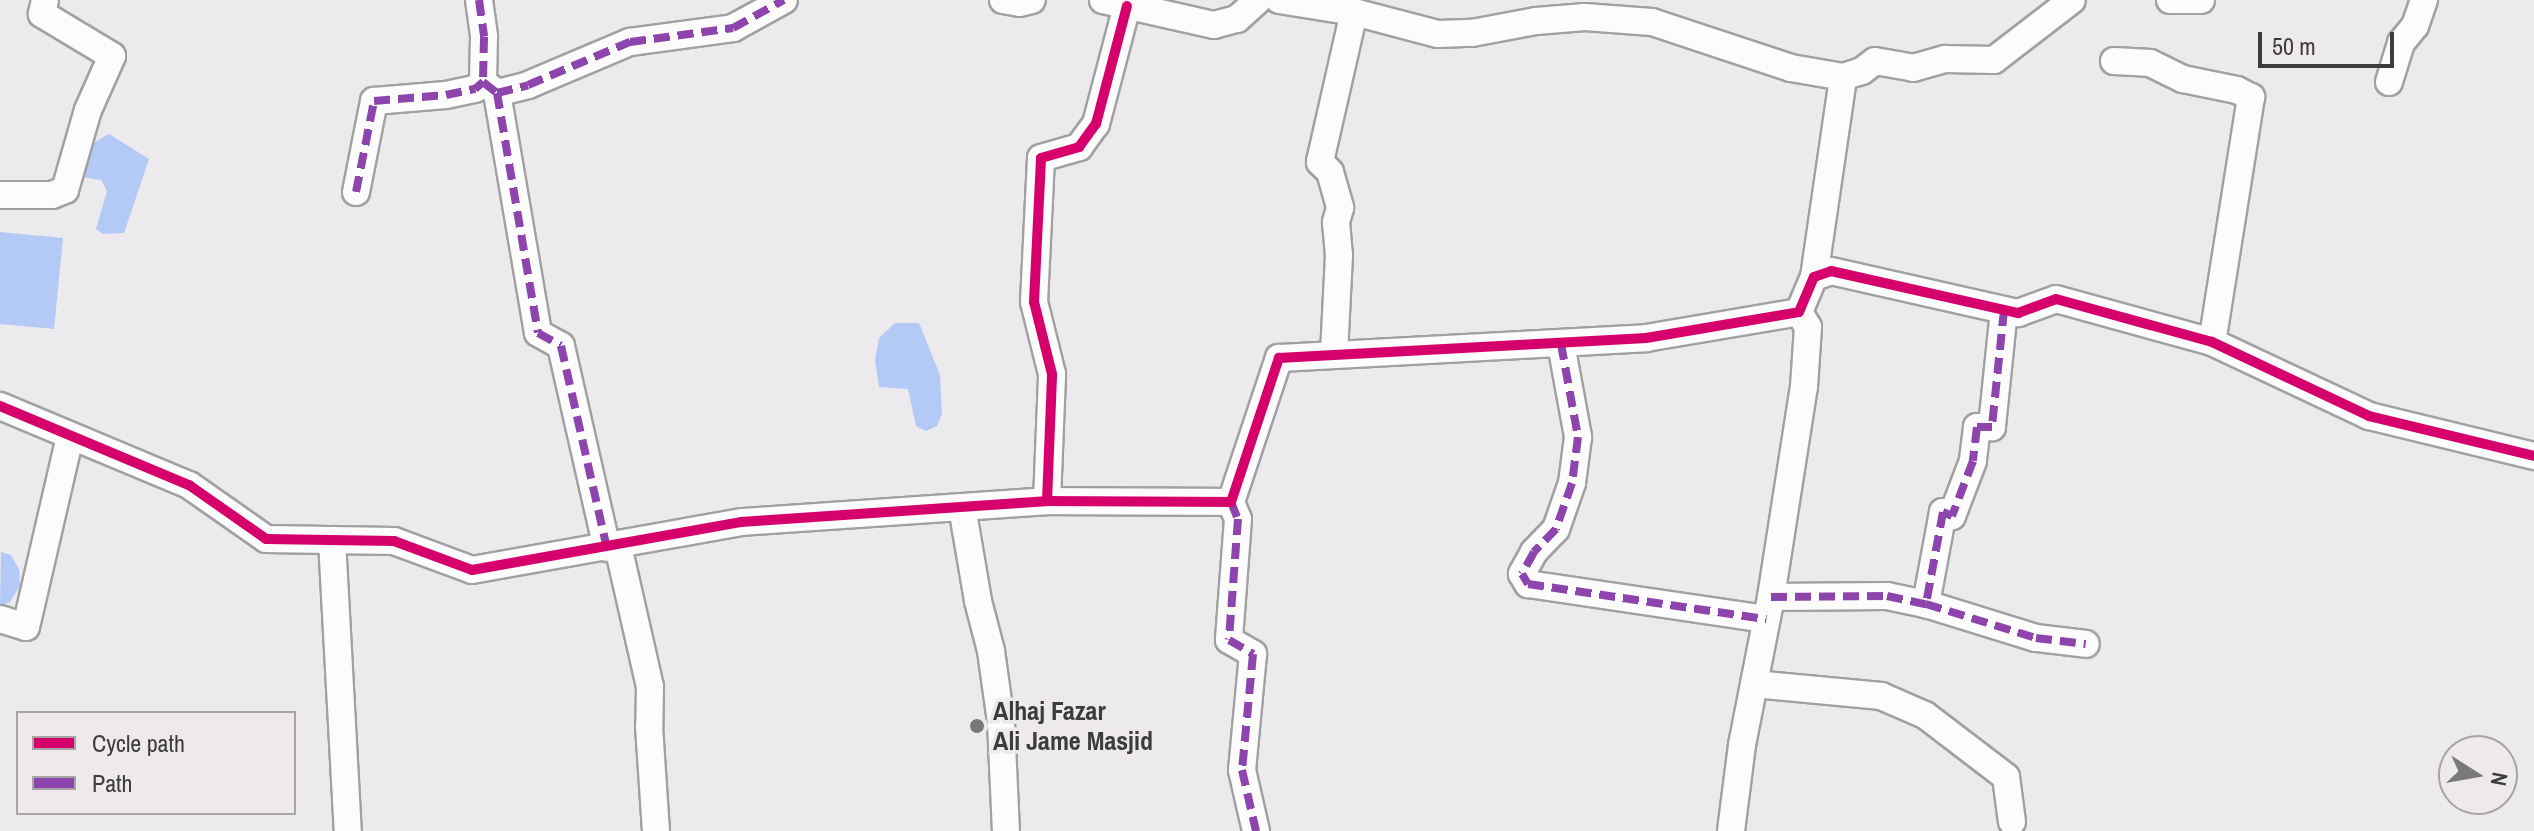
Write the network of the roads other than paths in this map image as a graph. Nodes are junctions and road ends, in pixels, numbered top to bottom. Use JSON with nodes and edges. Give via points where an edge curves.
{"nodes":[{"id":1,"x":45,"y":0,"type":"edge"},
{"id":2,"x":479,"y":0,"type":"edge"},
{"id":3,"x":784,"y":0,"type":"edge"},
{"id":4,"x":1003,"y":0,"type":"edge"},
{"id":5,"x":1032,"y":0,"type":"edge"},
{"id":6,"x":1258,"y":0,"type":"edge"},
{"id":7,"x":1279,"y":0,"type":"edge"},
{"id":8,"x":2072,"y":0,"type":"edge"},
{"id":9,"x":2170,"y":0,"type":"edge"},
{"id":10,"x":2201,"y":0,"type":"edge"},
{"id":11,"x":2424,"y":0,"type":"edge"},
{"id":12,"x":1115,"y":3,"type":"edge"},
{"id":13,"x":1354,"y":12,"type":"junction"},
{"id":14,"x":2114,"y":61,"type":"dead end"},
{"id":15,"x":1843,"y":77,"type":"junction"},
{"id":16,"x":2389,"y":82,"type":"dead end"},
{"id":17,"x":490,"y":87,"type":"junction"},
{"id":18,"x":356,"y":192,"type":"dead end"},
{"id":19,"x":0,"y":195,"type":"edge"},
{"id":20,"x":1814,"y":277,"type":"junction"},
{"id":21,"x":2004,"y":310,"type":"junction"},
{"id":22,"x":1799,"y":312,"type":"junction"},
{"id":23,"x":2212,"y":342,"type":"junction"},
{"id":24,"x":1561,"y":344,"type":"junction"},
{"id":25,"x":1334,"y":355,"type":"junction"},
{"id":26,"x":0,"y":406,"type":"edge"},
{"id":27,"x":70,"y":437,"type":"junction"},
{"id":28,"x":2534,"y":456,"type":"edge"},
{"id":29,"x":1047,"y":501,"type":"junction"},
{"id":30,"x":1231,"y":502,"type":"junction"},
{"id":31,"x":962,"y":507,"type":"junction"},
{"id":32,"x":332,"y":540,"type":"junction"},
{"id":33,"x":612,"y":547,"type":"junction"},
{"id":34,"x":1926,"y":604,"type":"junction"},
{"id":35,"x":1769,"y":608,"type":"junction"},
{"id":36,"x":0,"y":619,"type":"edge"},
{"id":37,"x":2086,"y":644,"type":"dead end"},
{"id":38,"x":1754,"y":684,"type":"junction"},
{"id":39,"x":2012,"y":822,"type":"dead end"},
{"id":40,"x":348,"y":831,"type":"edge"},
{"id":41,"x":656,"y":831,"type":"edge"},
{"id":42,"x":1006,"y":831,"type":"edge"},
{"id":43,"x":1256,"y":831,"type":"edge"},
{"id":44,"x":1731,"y":831,"type":"edge"}],
"edges":[{"from":1,"to":19,"type":"street","via":[[42,14],[112,56],[88,110],[65,190]]},
{"from":2,"to":17,"type":"street"},
{"from":3,"to":17,"type":"street","via":[[733,28],[630,42],[528,85]]},
{"from":4,"to":5,"type":"street"},
{"from":6,"to":12,"type":"street","via":[[1237,19],[1214,25]]},
{"from":7,"to":13,"type":"street"},
{"from":8,"to":15,"type":"street","via":[[1994,60],[1945,59],[1913,68],[1875,61]]},
{"from":9,"to":10,"type":"street"},
{"from":11,"to":16,"type":"street","via":[[2415,26],[2401,43]]},
{"from":12,"to":29,"type":"street","via":[[1096,124],[1079,147],[1041,158],[1034,302],[1052,374]]},
{"from":13,"to":15,"type":"street","via":[[1438,34],[1585,17],[1636,20],[1791,68]]},
{"from":13,"to":25,"type":"street","via":[[1320,162],[1330,172],[1340,208]]},
{"from":14,"to":23,"type":"street","via":[[2150,63],[2183,79],[2251,97]]},
{"from":15,"to":20,"type":"street"},
{"from":17,"to":18,"type":"street","via":[[374,101]]},
{"from":17,"to":33,"type":"street","via":[[538,333],[561,346]]},
{"from":20,"to":21,"type":"street","via":[[1831,271]]},
{"from":20,"to":22,"type":"street"},
{"from":21,"to":23,"type":"street","via":[[2018,313],[2056,299]]},
{"from":21,"to":34,"type":"street","via":[[1992,427],[1977,427],[1973,461],[1952,516],[1943,512]]},
{"from":22,"to":24,"type":"street","via":[[1646,338]]},
{"from":22,"to":35,"type":"street","via":[[1808,327],[1809,348]]},
{"from":23,"to":28,"type":"street","via":[[2369,416]]},
{"from":24,"to":25,"type":"street"},
{"from":24,"to":35,"type":"street","via":[[1578,437],[1572,483],[1556,529],[1522,574],[1528,584]]},
{"from":25,"to":30,"type":"street","via":[[1279,358]]},
{"from":26,"to":27,"type":"street"},
{"from":27,"to":32,"type":"street","via":[[189,485],[266,539]]},
{"from":27,"to":36,"type":"street","via":[[26,627]]},
{"from":29,"to":30,"type":"street"},
{"from":29,"to":31,"type":"street"},
{"from":30,"to":43,"type":"street","via":[[1238,519],[1229,640],[1253,654],[1242,770]]},
{"from":31,"to":33,"type":"street","via":[[742,522]]},
{"from":31,"to":42,"type":"street","via":[[1001,722]]},
{"from":32,"to":33,"type":"street","via":[[394,541],[472,570]]},
{"from":32,"to":40,"type":"street"},
{"from":33,"to":41,"type":"street","via":[[650,687]]},
{"from":34,"to":35,"type":"street","via":[[1887,596]]},
{"from":34,"to":37,"type":"street","via":[[2036,638]]},
{"from":35,"to":38,"type":"street"},
{"from":38,"to":39,"type":"street","via":[[1881,696],[1925,715],[2006,777]]},
{"from":38,"to":44,"type":"street"}]}
